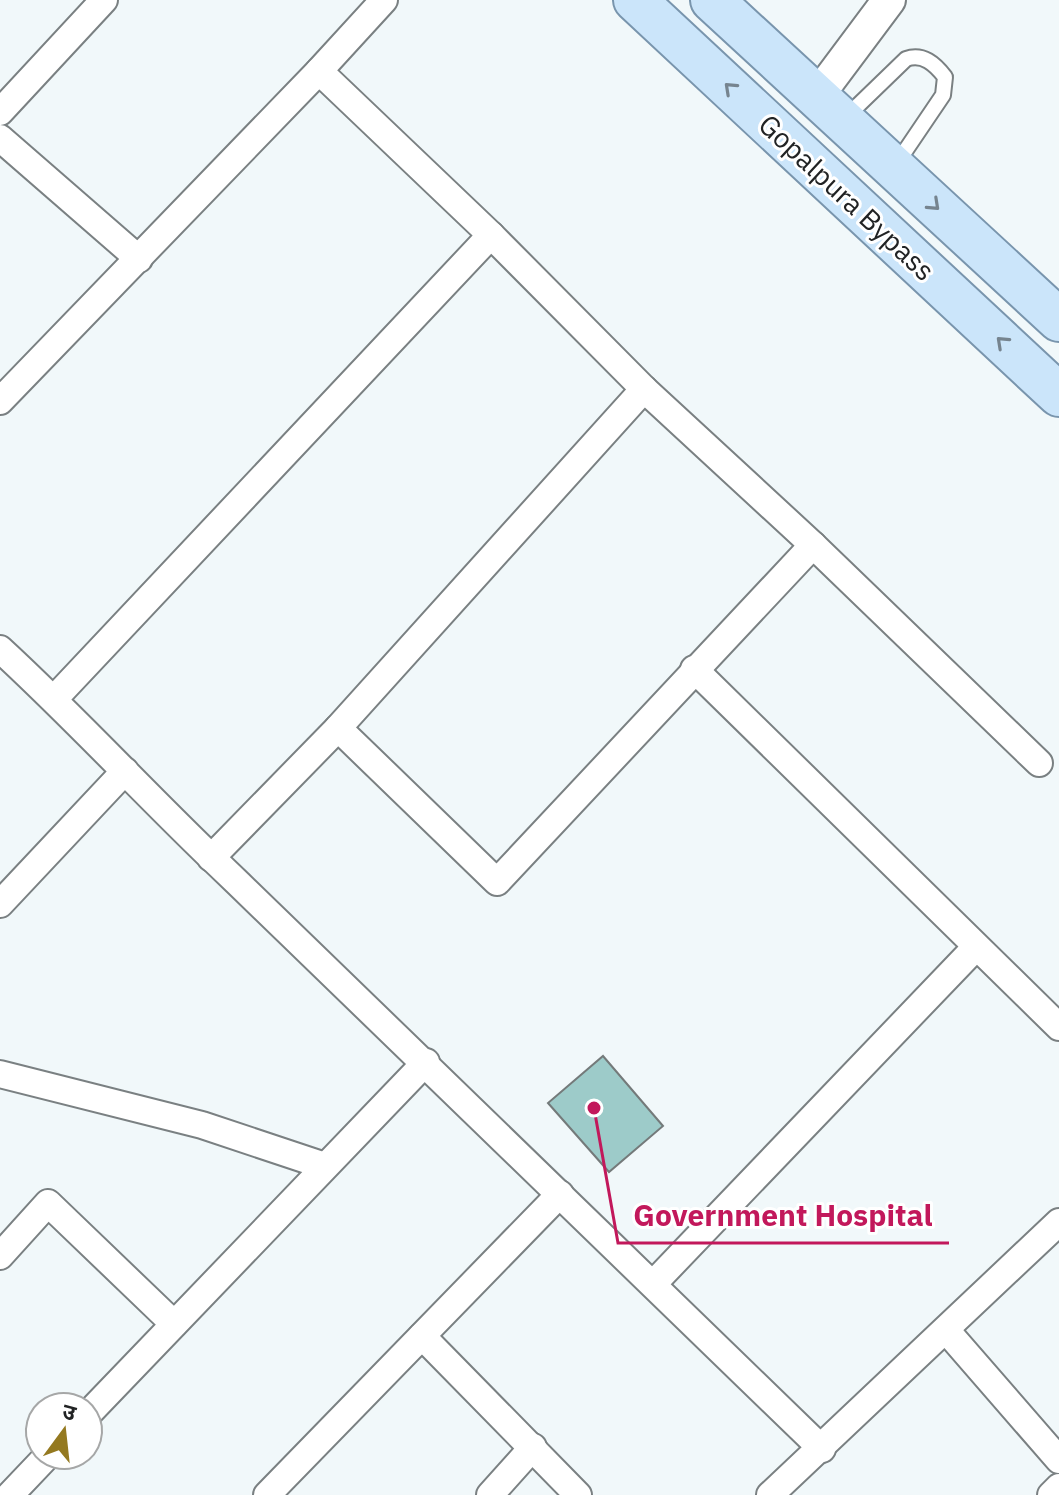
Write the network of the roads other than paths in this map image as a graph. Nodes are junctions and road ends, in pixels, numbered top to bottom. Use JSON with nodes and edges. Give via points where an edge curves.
{"nodes":[{"id":1,"x":104,"y":0,"type":"edge"},
{"id":2,"x":384,"y":0,"type":"edge"},
{"id":3,"x":635,"y":0,"type":"edge"},
{"id":4,"x":712,"y":0,"type":"edge"},
{"id":5,"x":889,"y":0,"type":"edge"},
{"id":6,"x":319,"y":71,"type":"junction"},
{"id":7,"x":831,"y":108,"type":"junction"},
{"id":8,"x":0,"y":112,"type":"edge"},
{"id":9,"x":0,"y":138,"type":"edge"},
{"id":10,"x":894,"y":168,"type":"junction"},
{"id":11,"x":491,"y":235,"type":"junction"},
{"id":12,"x":139,"y":259,"type":"junction"},
{"id":13,"x":1059,"y":320,"type":"edge"},
{"id":14,"x":644,"y":389,"type":"junction"},
{"id":15,"x":1059,"y":395,"type":"edge"},
{"id":16,"x":0,"y":401,"type":"edge"},
{"id":17,"x":813,"y":545,"type":"junction"},
{"id":18,"x":0,"y":649,"type":"edge"},
{"id":19,"x":694,"y":669,"type":"junction"},
{"id":20,"x":54,"y":699,"type":"junction"},
{"id":21,"x":338,"y":728,"type":"junction"},
{"id":22,"x":1039,"y":763,"type":"dead end"},
{"id":23,"x":125,"y":771,"type":"junction"},
{"id":24,"x":211,"y":858,"type":"junction"},
{"id":25,"x":0,"y":903,"type":"edge"},
{"id":26,"x":976,"y":947,"type":"junction"},
{"id":27,"x":1059,"y":1027,"type":"edge"},
{"id":28,"x":426,"y":1062,"type":"junction"},
{"id":29,"x":0,"y":1074,"type":"edge"},
{"id":30,"x":325,"y":1166,"type":"junction"},
{"id":31,"x":560,"y":1194,"type":"junction"},
{"id":32,"x":1059,"y":1222,"type":"edge"},
{"id":33,"x":0,"y":1256,"type":"edge"},
{"id":34,"x":653,"y":1284,"type":"junction"},
{"id":35,"x":174,"y":1324,"type":"junction"},
{"id":36,"x":946,"y":1330,"type":"junction"},
{"id":37,"x":422,"y":1336,"type":"junction"},
{"id":38,"x":104,"y":1397,"type":"edge"},
{"id":39,"x":533,"y":1447,"type":"junction"},
{"id":40,"x":822,"y":1449,"type":"junction"},
{"id":41,"x":1059,"y":1460,"type":"edge"},
{"id":42,"x":33,"y":1471,"type":"edge"},
{"id":43,"x":1059,"y":1487,"type":"edge"},
{"id":44,"x":10,"y":1495,"type":"edge"},
{"id":45,"x":267,"y":1495,"type":"edge"},
{"id":46,"x":490,"y":1495,"type":"edge"},
{"id":47,"x":578,"y":1495,"type":"edge"},
{"id":48,"x":770,"y":1495,"type":"edge"},
{"id":49,"x":1051,"y":1495,"type":"edge"}],
"edges":[{"from":1,"to":8,"type":"street"},
{"from":2,"to":6,"type":"street"},
{"from":15,"to":3,"type":"main road","name":"Gopalpura Bypass","one_way":true},
{"from":4,"to":7,"type":"main road","name":"Gopalpura Bypass"},
{"from":5,"to":7,"type":"street"},
{"from":6,"to":11,"type":"street"},
{"from":6,"to":12,"type":"street"},
{"from":7,"to":10,"type":"main road","name":"Gopalpura Bypass"},
{"from":7,"to":10,"type":"lane","via":[[906,59],[923,58],[936,66],[945,77],[943,95]]},
{"from":9,"to":12,"type":"street"},
{"from":10,"to":13,"type":"main road","name":"Gopalpura Bypass","one_way":true},
{"from":11,"to":14,"type":"street"},
{"from":11,"to":20,"type":"street"},
{"from":12,"to":16,"type":"street"},
{"from":14,"to":17,"type":"street"},
{"from":14,"to":21,"type":"street"},
{"from":17,"to":19,"type":"street"},
{"from":17,"to":22,"type":"street"},
{"from":18,"to":20,"type":"street"},
{"from":19,"to":21,"type":"street","via":[[497,882]]},
{"from":19,"to":26,"type":"street"},
{"from":20,"to":23,"type":"street"},
{"from":21,"to":24,"type":"street"},
{"from":23,"to":24,"type":"street"},
{"from":23,"to":25,"type":"street"},
{"from":24,"to":28,"type":"street"},
{"from":26,"to":27,"type":"street"},
{"from":26,"to":34,"type":"street"},
{"from":28,"to":30,"type":"street"},
{"from":28,"to":31,"type":"street"},
{"from":29,"to":30,"type":"street","via":[[202,1125]]},
{"from":30,"to":35,"type":"street"},
{"from":31,"to":34,"type":"street"},
{"from":31,"to":37,"type":"street"},
{"from":32,"to":36,"type":"street"},
{"from":33,"to":35,"type":"street","via":[[48,1203]]},
{"from":34,"to":40,"type":"street"},
{"from":35,"to":38,"type":"street"},
{"from":36,"to":40,"type":"street"},
{"from":36,"to":41,"type":"street"},
{"from":37,"to":39,"type":"street"},
{"from":37,"to":45,"type":"street"},
{"from":39,"to":46,"type":"street"},
{"from":39,"to":47,"type":"street"},
{"from":40,"to":48,"type":"street"},
{"from":42,"to":44,"type":"street"},
{"from":43,"to":49,"type":"street"}]}
